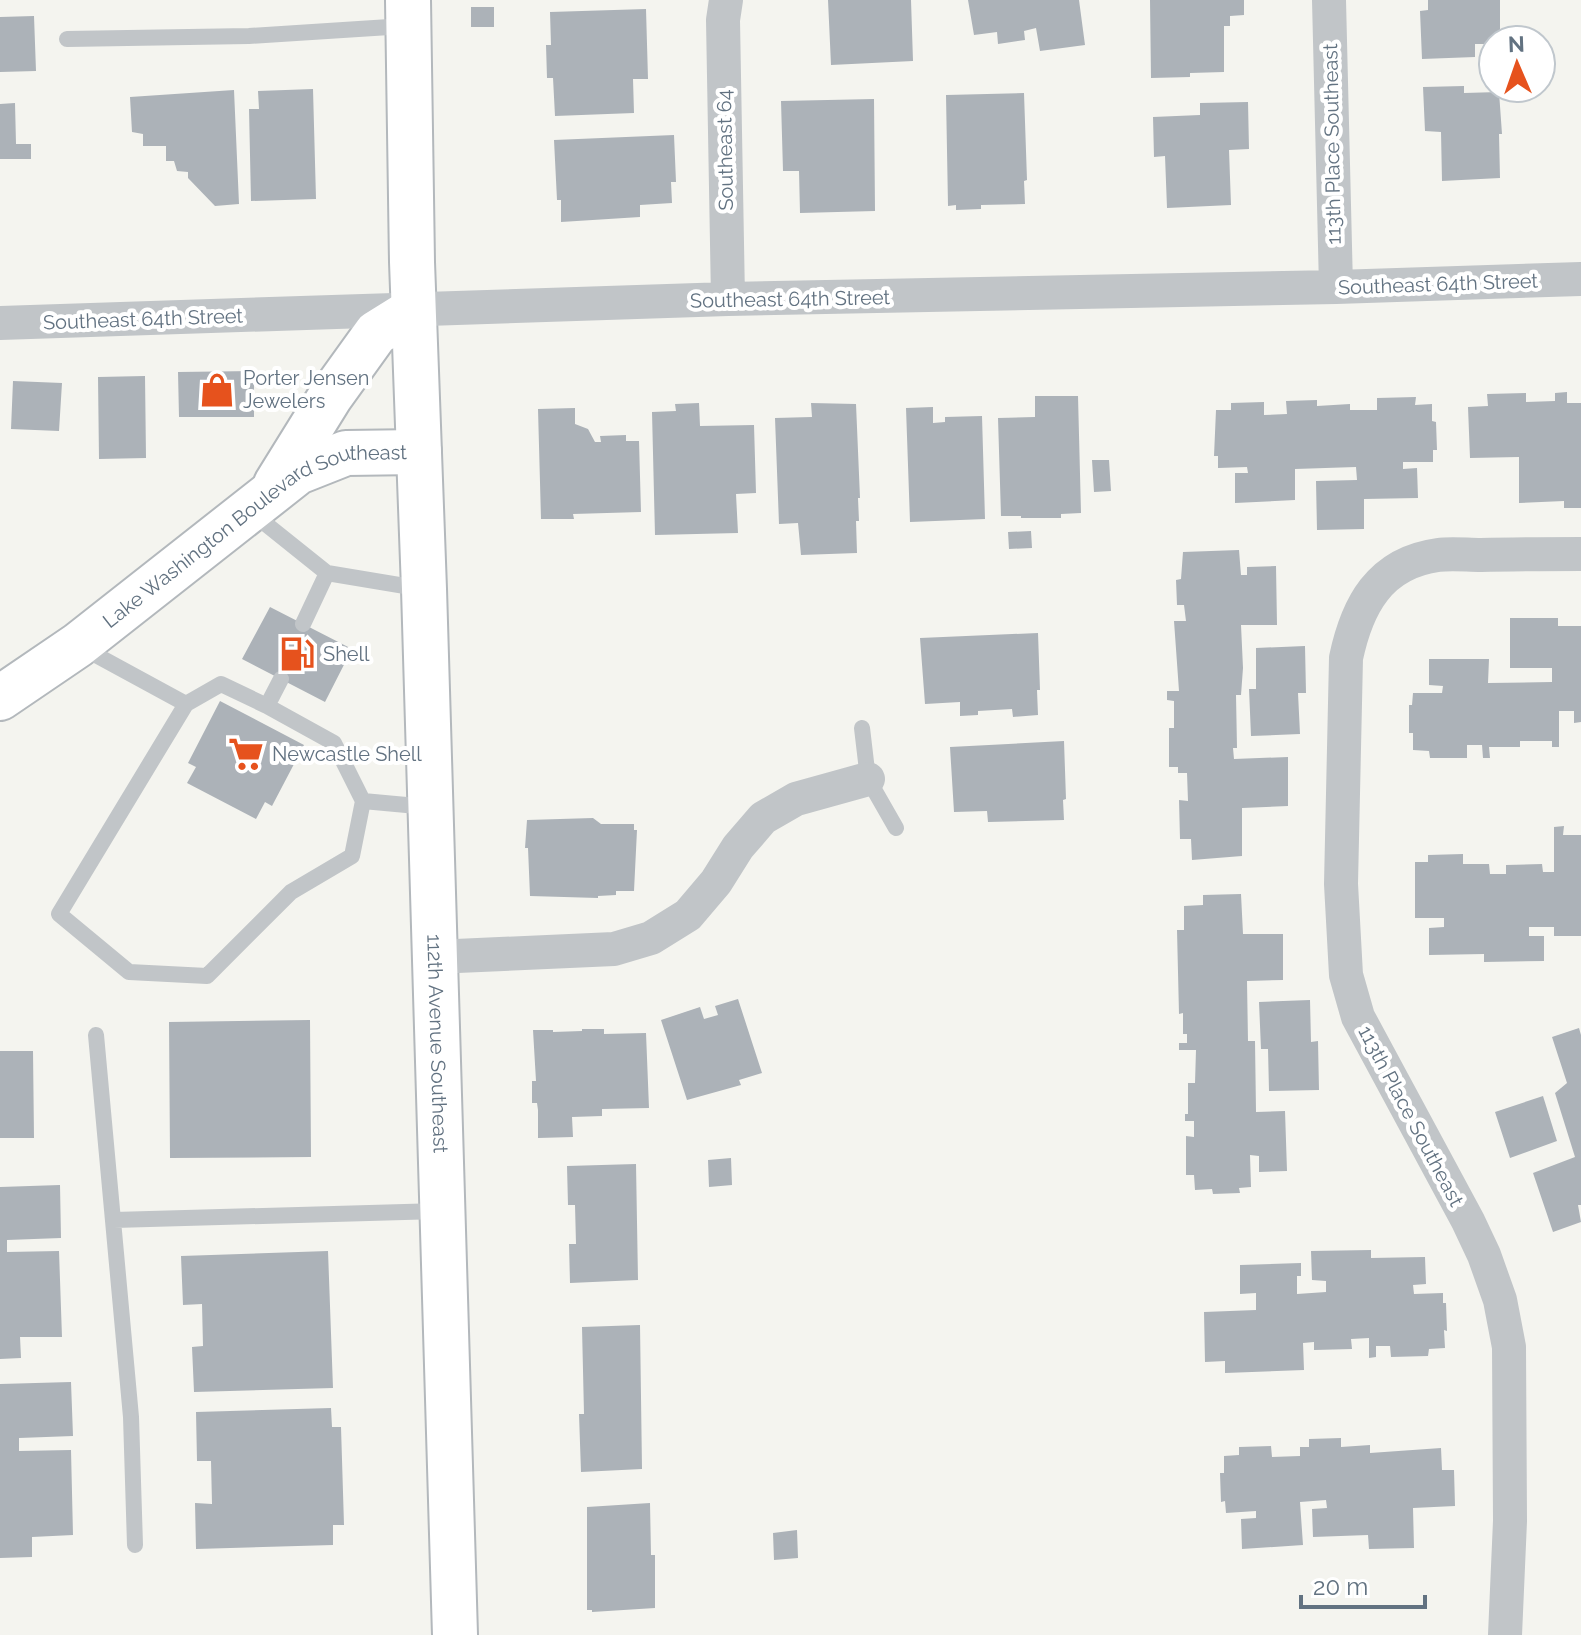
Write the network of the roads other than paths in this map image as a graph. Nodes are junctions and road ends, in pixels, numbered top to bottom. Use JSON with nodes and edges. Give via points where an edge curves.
{"nodes":[{"id":1,"x":1329,"y":0,"type":"edge"},
{"id":2,"x":719,"y":4,"type":"edge"},
{"id":3,"x":409,"y":13,"type":"edge"},
{"id":4,"x":67,"y":39,"type":"dead end"},
{"id":5,"x":1581,"y":279,"type":"edge"},
{"id":6,"x":1336,"y":287,"type":"junction"},
{"id":7,"x":728,"y":299,"type":"junction"},
{"id":8,"x":413,"y":310,"type":"junction"},
{"id":9,"x":0,"y":323,"type":"edge"},
{"id":10,"x":419,"y":452,"type":"junction"},
{"id":11,"x":258,"y":504,"type":"junction"},
{"id":12,"x":1581,"y":554,"type":"edge"},
{"id":13,"x":327,"y":573,"type":"junction"},
{"id":14,"x":424,"y":589,"type":"junction"},
{"id":15,"x":303,"y":624,"type":"dead end"},
{"id":16,"x":78,"y":645,"type":"junction"},
{"id":17,"x":281,"y":679,"type":"dead end"},
{"id":18,"x":0,"y":698,"type":"edge"},
{"id":19,"x":186,"y":704,"type":"junction"},
{"id":20,"x":267,"y":706,"type":"junction"},
{"id":21,"x":862,"y":728,"type":"dead end"},
{"id":22,"x":868,"y":779,"type":"junction"},
{"id":23,"x":363,"y":801,"type":"junction"},
{"id":24,"x":429,"y":807,"type":"junction"},
{"id":25,"x":896,"y":828,"type":"dead end"},
{"id":26,"x":434,"y":957,"type":"junction"},
{"id":27,"x":96,"y":1035,"type":"dead end"},
{"id":28,"x":441,"y":1211,"type":"junction"},
{"id":29,"x":114,"y":1220,"type":"junction"},
{"id":30,"x":135,"y":1545,"type":"dead end"},
{"id":31,"x":455,"y":1635,"type":"edge"},
{"id":32,"x":1505,"y":1635,"type":"edge"}],
"edges":[{"from":1,"to":6,"type":"street","name":"113th Place Southeast"},
{"from":2,"to":7,"type":"street","name":"Southeast 64"},
{"from":3,"to":4,"type":"lane","via":[[249,36]]},
{"from":3,"to":8,"type":"main road","name":"Lake Washington Boulevard Southeast"},
{"from":5,"to":6,"type":"street","name":"Southeast 64th Street"},
{"from":6,"to":7,"type":"street","name":"Southeast 64th Street"},
{"from":7,"to":8,"type":"street","name":"Southeast 64th Street"},
{"from":8,"to":9,"type":"street","name":"Southeast 64th Street"},
{"from":8,"to":10,"type":"main road","name":"Lake Washington Boulevard Southeast"},
{"from":8,"to":11,"type":"main road","via":[[376,333]]},
{"from":10,"to":11,"type":"main road","name":"Lake Washington Boulevard Southeast","via":[[333,456],[298,472]]},
{"from":10,"to":14,"type":"main road","name":"112th Avenue Southeast"},
{"from":11,"to":13,"type":"lane"},
{"from":11,"to":16,"type":"main road","name":"Lake Washington Boulevard Southeast"},
{"from":12,"to":32,"type":"street","name":"113th Place Southeast","via":[[1437,555],[1405,564],[1364,601],[1346,658],[1346,975],[1358,1017],[1468,1221],[1500,1300],[1509,1347]]},
{"from":13,"to":14,"type":"lane"},
{"from":13,"to":15,"type":"lane"},
{"from":14,"to":24,"type":"main road","name":"112th Avenue Southeast"},
{"from":16,"to":18,"type":"main road","name":"Lake Washington Boulevard Southeast"},
{"from":16,"to":19,"type":"lane"},
{"from":17,"to":20,"type":"lane"},
{"from":19,"to":20,"type":"lane","via":[[221,684]]},
{"from":19,"to":23,"type":"lane","via":[[59,914],[129,972],[207,976],[291,892],[352,856]]},
{"from":20,"to":23,"type":"lane","via":[[334,743]]},
{"from":21,"to":22,"type":"lane"},
{"from":22,"to":25,"type":"lane"},
{"from":22,"to":26,"type":"street","via":[[796,799],[763,818],[688,915],[651,938],[614,949]]},
{"from":23,"to":24,"type":"lane"},
{"from":24,"to":26,"type":"main road","name":"112th Avenue Southeast"},
{"from":26,"to":28,"type":"main road","name":"112th Avenue Southeast"},
{"from":27,"to":29,"type":"lane"},
{"from":28,"to":29,"type":"lane"},
{"from":28,"to":31,"type":"main road","name":"112th Avenue Southeast"},
{"from":29,"to":30,"type":"lane","via":[[131,1417]]}]}
